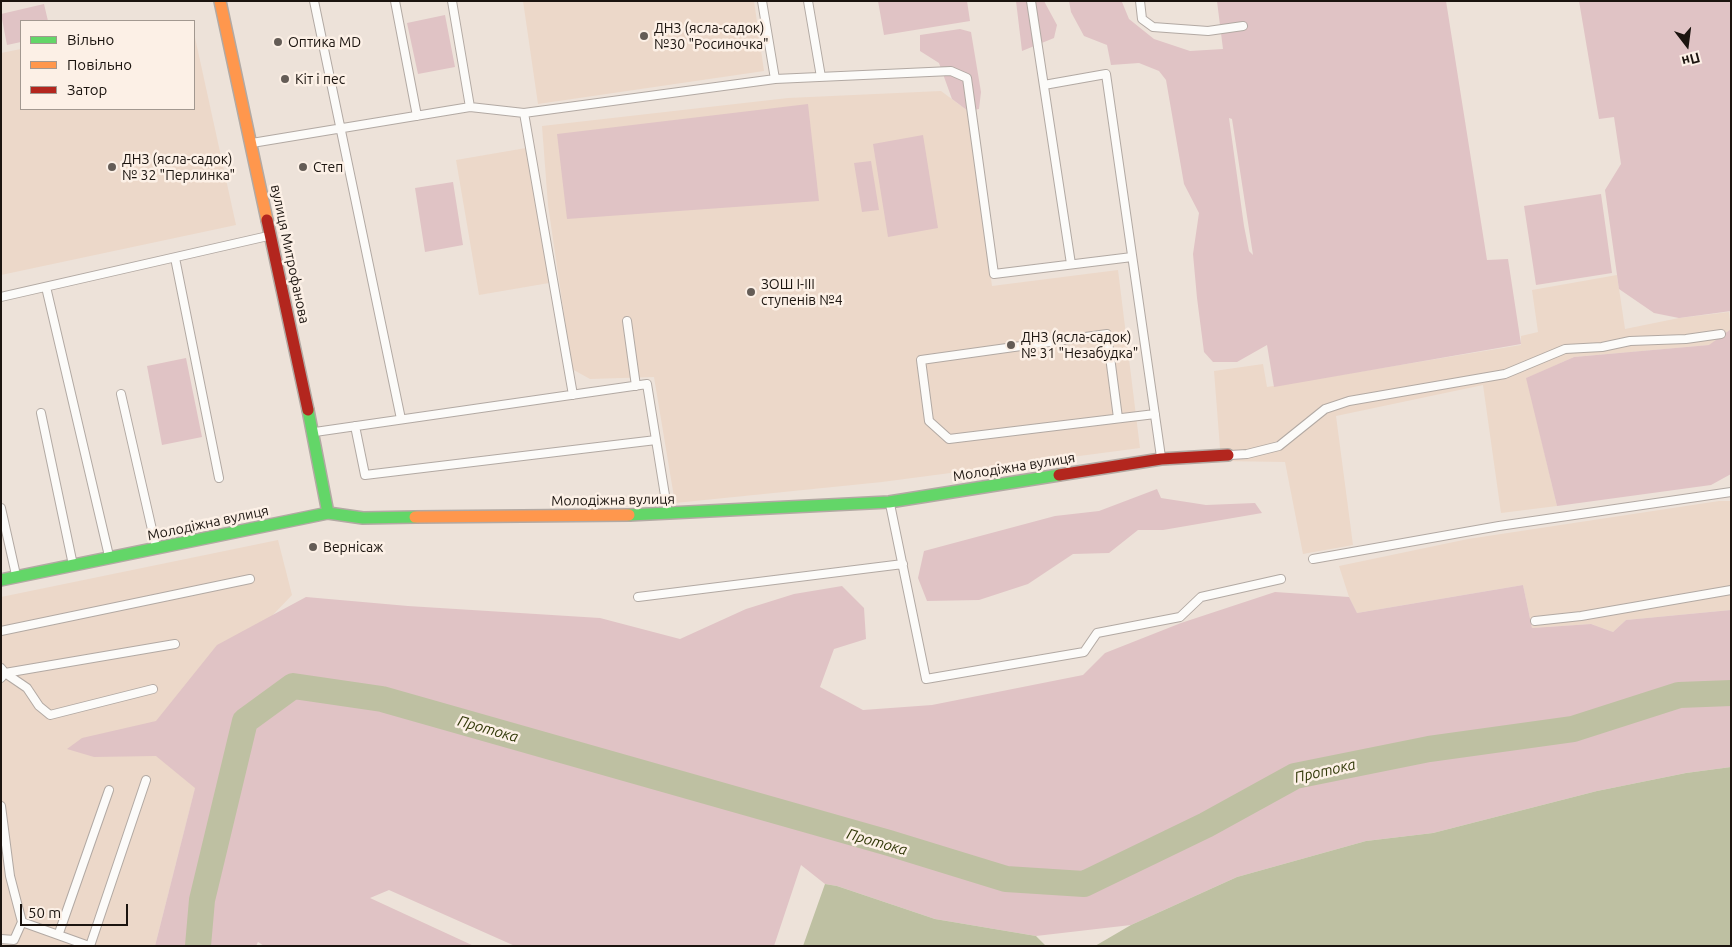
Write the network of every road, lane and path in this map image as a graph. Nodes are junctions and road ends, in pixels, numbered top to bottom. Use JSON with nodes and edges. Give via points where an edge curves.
{"nodes":[{"id":1,"x":220,"y":1,"type":"edge"},
{"id":2,"x":314,"y":1,"type":"edge"},
{"id":3,"x":395,"y":1,"type":"edge"},
{"id":4,"x":452,"y":1,"type":"edge"},
{"id":5,"x":762,"y":1,"type":"edge"},
{"id":6,"x":808,"y":1,"type":"edge"},
{"id":7,"x":1031,"y":1,"type":"edge"},
{"id":8,"x":1140,"y":1,"type":"edge"},
{"id":9,"x":1244,"y":26,"type":"dead end"},
{"id":10,"x":821,"y":77,"type":"junction"},
{"id":11,"x":775,"y":79,"type":"junction"},
{"id":12,"x":1044,"y":85,"type":"junction"},
{"id":13,"x":470,"y":107,"type":"junction"},
{"id":14,"x":524,"y":113,"type":"junction"},
{"id":15,"x":417,"y":116,"type":"junction"},
{"id":16,"x":340,"y":130,"type":"junction"},
{"id":17,"x":250,"y":144,"type":"junction"},
{"id":18,"x":270,"y":236,"type":"junction"},
{"id":19,"x":1132,"y":257,"type":"junction"},
{"id":20,"x":175,"y":258,"type":"junction"},
{"id":21,"x":1070,"y":264,"type":"junction"},
{"id":22,"x":46,"y":287,"type":"junction"},
{"id":23,"x":1,"y":297,"type":"edge"},
{"id":24,"x":627,"y":321,"type":"dead end"},
{"id":25,"x":1720,"y":334,"type":"dead end"},
{"id":26,"x":636,"y":386,"type":"junction"},
{"id":27,"x":121,"y":394,"type":"dead end"},
{"id":28,"x":573,"y":395,"type":"junction"},
{"id":29,"x":40,"y":413,"type":"dead end"},
{"id":30,"x":1155,"y":414,"type":"junction"},
{"id":31,"x":1118,"y":418,"type":"junction"},
{"id":32,"x":401,"y":419,"type":"junction"},
{"id":33,"x":355,"y":426,"type":"junction"},
{"id":34,"x":313,"y":432,"type":"junction"},
{"id":35,"x":656,"y":440,"type":"junction"},
{"id":36,"x":1228,"y":455,"type":"joint"},
{"id":37,"x":1161,"y":459,"type":"junction"},
{"id":38,"x":219,"y":478,"type":"dead end"},
{"id":39,"x":1731,"y":492,"type":"edge"},
{"id":40,"x":890,"y":502,"type":"junction"},
{"id":41,"x":1,"y":508,"type":"edge"},
{"id":42,"x":328,"y":514,"type":"junction"},
{"id":43,"x":669,"y":515,"type":"junction"},
{"id":44,"x":156,"y":548,"type":"junction"},
{"id":45,"x":109,"y":558,"type":"junction"},
{"id":46,"x":1313,"y":559,"type":"dead end"},
{"id":47,"x":903,"y":564,"type":"junction"},
{"id":48,"x":74,"y":566,"type":"junction"},
{"id":49,"x":17,"y":577,"type":"junction"},
{"id":50,"x":250,"y":578,"type":"dead end"},
{"id":51,"x":1281,"y":579,"type":"dead end"},
{"id":52,"x":1,"y":580,"type":"edge"},
{"id":53,"x":1731,"y":590,"type":"edge"},
{"id":54,"x":638,"y":597,"type":"dead end"},
{"id":55,"x":1535,"y":621,"type":"dead end"},
{"id":56,"x":1,"y":631,"type":"edge"},
{"id":57,"x":174,"y":644,"type":"dead end"},
{"id":58,"x":3,"y":673,"type":"edge"},
{"id":59,"x":153,"y":689,"type":"dead end"},
{"id":60,"x":146,"y":780,"type":"dead end"},
{"id":61,"x":109,"y":790,"type":"dead end"},
{"id":62,"x":1,"y":806,"type":"edge"},
{"id":63,"x":22,"y":922,"type":"junction"},
{"id":64,"x":59,"y":933,"type":"junction"},
{"id":65,"x":1,"y":939,"type":"edge"},
{"id":66,"x":90,"y":946,"type":"edge"}],
"edges":[{"from":1,"to":17,"type":"street","name":"вулиця Митрофанова"},
{"from":2,"to":16,"type":"lane"},
{"from":3,"to":15,"type":"lane"},
{"from":4,"to":13,"type":"lane"},
{"from":5,"to":11,"type":"lane"},
{"from":6,"to":10,"type":"lane"},
{"from":7,"to":12,"type":"lane"},
{"from":8,"to":9,"type":"lane","via":[[1142,19],[1153,27],[1208,31]]},
{"from":10,"to":11,"type":"lane"},
{"from":10,"to":21,"type":"lane","via":[[951,72],[967,78],[994,274]]},
{"from":11,"to":14,"type":"lane"},
{"from":12,"to":19,"type":"lane","via":[[1106,74]]},
{"from":12,"to":21,"type":"lane"},
{"from":13,"to":14,"type":"lane"},
{"from":13,"to":15,"type":"lane"},
{"from":14,"to":28,"type":"lane"},
{"from":15,"to":16,"type":"lane"},
{"from":16,"to":17,"type":"lane"},
{"from":16,"to":32,"type":"lane"},
{"from":17,"to":18,"type":"street","name":"вулиця Митрофанова"},
{"from":18,"to":20,"type":"lane"},
{"from":18,"to":34,"type":"street","name":"вулиця Митрофанова"},
{"from":19,"to":21,"type":"lane"},
{"from":19,"to":30,"type":"lane"},
{"from":20,"to":22,"type":"lane"},
{"from":20,"to":38,"type":"lane"},
{"from":22,"to":23,"type":"lane"},
{"from":22,"to":45,"type":"lane"},
{"from":24,"to":26,"type":"lane"},
{"from":25,"to":36,"type":"lane","via":[[1565,349],[1505,374],[1350,401],[1325,408],[1279,446]]},
{"from":26,"to":28,"type":"lane"},
{"from":26,"to":35,"type":"lane","via":[[647,384]]},
{"from":27,"to":44,"type":"lane"},
{"from":28,"to":32,"type":"lane"},
{"from":29,"to":48,"type":"lane"},
{"from":30,"to":31,"type":"lane"},
{"from":30,"to":37,"type":"lane"},
{"from":31,"to":31,"type":"lane","via":[[949,439],[929,421],[921,360],[1107,334]]},
{"from":32,"to":33,"type":"lane"},
{"from":33,"to":34,"type":"lane"},
{"from":33,"to":35,"type":"lane","via":[[365,475]]},
{"from":34,"to":42,"type":"street","name":"вулиця Митрофанова"},
{"from":35,"to":43,"type":"lane"},
{"from":36,"to":37,"type":"street","name":"Молодіжна вулиця"},
{"from":37,"to":40,"type":"street","name":"Молодіжна вулиця"},
{"from":39,"to":46,"type":"lane","via":[[1500,526]]},
{"from":40,"to":43,"type":"street","name":"Молодіжна вулиця"},
{"from":40,"to":47,"type":"lane"},
{"from":41,"to":49,"type":"lane"},
{"from":42,"to":43,"type":"street","name":"Молодіжна вулиця","via":[[363,518]]},
{"from":42,"to":44,"type":"street","name":"Молодіжна вулиця"},
{"from":44,"to":45,"type":"street","name":"Молодіжна вулиця"},
{"from":45,"to":48,"type":"street","name":"Молодіжна вулиця"},
{"from":47,"to":51,"type":"lane","via":[[926,680],[1084,652],[1097,633],[1180,617],[1201,597]]},
{"from":47,"to":54,"type":"lane"},
{"from":48,"to":49,"type":"street","name":"Молодіжна вулиця"},
{"from":49,"to":52,"type":"street","name":"Молодіжна вулиця"},
{"from":50,"to":56,"type":"lane"},
{"from":53,"to":55,"type":"lane"},
{"from":57,"to":58,"type":"lane"},
{"from":58,"to":59,"type":"lane","via":[[27,688],[39,706],[50,715]]},
{"from":60,"to":66,"type":"lane"},
{"from":61,"to":64,"type":"lane"},
{"from":62,"to":63,"type":"lane","via":[[10,876]]},
{"from":63,"to":64,"type":"lane"},
{"from":63,"to":65,"type":"lane","via":[[14,940]]},
{"from":64,"to":66,"type":"lane"}]}
